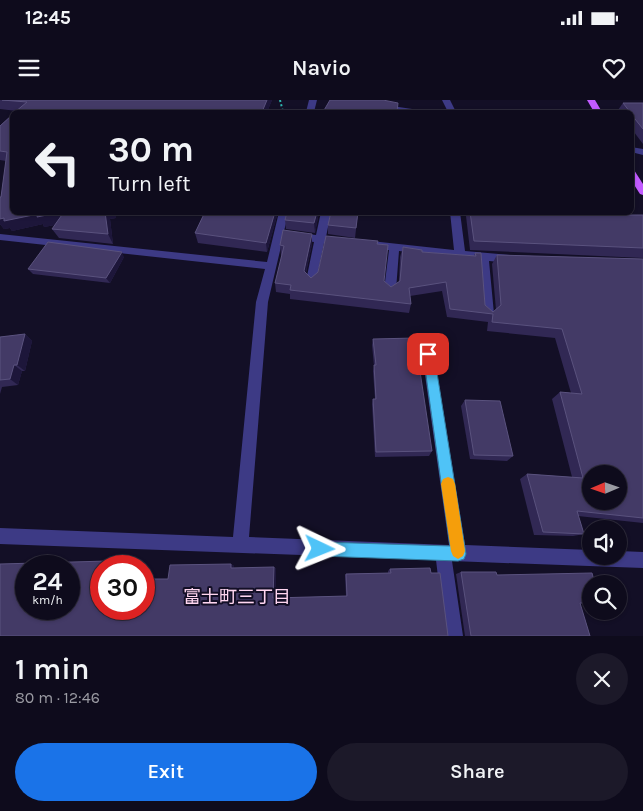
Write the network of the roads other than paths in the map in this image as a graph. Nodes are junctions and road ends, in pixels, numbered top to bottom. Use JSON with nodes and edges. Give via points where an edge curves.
{"nodes":[{"id":1,"x":386,"y":103,"type":"edge"},
{"id":2,"x":369,"y":104,"type":"edge"},
{"id":3,"x":412,"y":110,"type":"edge"},
{"id":4,"x":634,"y":177,"type":"edge"},
{"id":5,"x":643,"y":192,"type":"edge"},
{"id":6,"x":283,"y":215,"type":"edge"},
{"id":7,"x":325,"y":215,"type":"edge"},
{"id":8,"x":455,"y":215,"type":"edge"},
{"id":9,"x":279,"y":234,"type":"junction"},
{"id":10,"x":0,"y":237,"type":"edge"},
{"id":11,"x":320,"y":239,"type":"junction"},
{"id":12,"x":394,"y":248,"type":"junction"},
{"id":13,"x":460,"y":256,"type":"junction"},
{"id":14,"x":484,"y":258,"type":"junction"},
{"id":15,"x":523,"y":260,"type":"edge"},
{"id":16,"x":272,"y":266,"type":"junction"},
{"id":17,"x":311,"y":281,"type":"edge"},
{"id":18,"x":390,"y":290,"type":"edge"},
{"id":19,"x":488,"y":314,"type":"edge"},
{"id":20,"x":428,"y":354,"type":"dead end"},
{"id":21,"x":0,"y":536,"type":"edge"},
{"id":22,"x":240,"y":546,"type":"junction"},
{"id":23,"x":451,"y":554,"type":"junction"},
{"id":24,"x":643,"y":560,"type":"edge"},
{"id":25,"x":454,"y":636,"type":"edge"}],
"edges":[{"from":1,"to":2,"type":"street"},
{"from":1,"to":3,"type":"street"},
{"from":4,"to":5,"type":"main road"},
{"from":6,"to":9,"type":"street"},
{"from":7,"to":11,"type":"street"},
{"from":8,"to":13,"type":"street"},
{"from":9,"to":11,"type":"street"},
{"from":9,"to":16,"type":"street"},
{"from":10,"to":16,"type":"street"},
{"from":11,"to":12,"type":"street"},
{"from":11,"to":17,"type":"street"},
{"from":12,"to":13,"type":"street"},
{"from":12,"to":18,"type":"street"},
{"from":13,"to":14,"type":"street"},
{"from":14,"to":15,"type":"street"},
{"from":14,"to":19,"type":"street"},
{"from":16,"to":22,"type":"street","via":[[262,302]]},
{"from":20,"to":23,"type":"street"},
{"from":21,"to":22,"type":"street"},
{"from":22,"to":23,"type":"street"},
{"from":23,"to":24,"type":"street"},
{"from":23,"to":25,"type":"street"}]}
